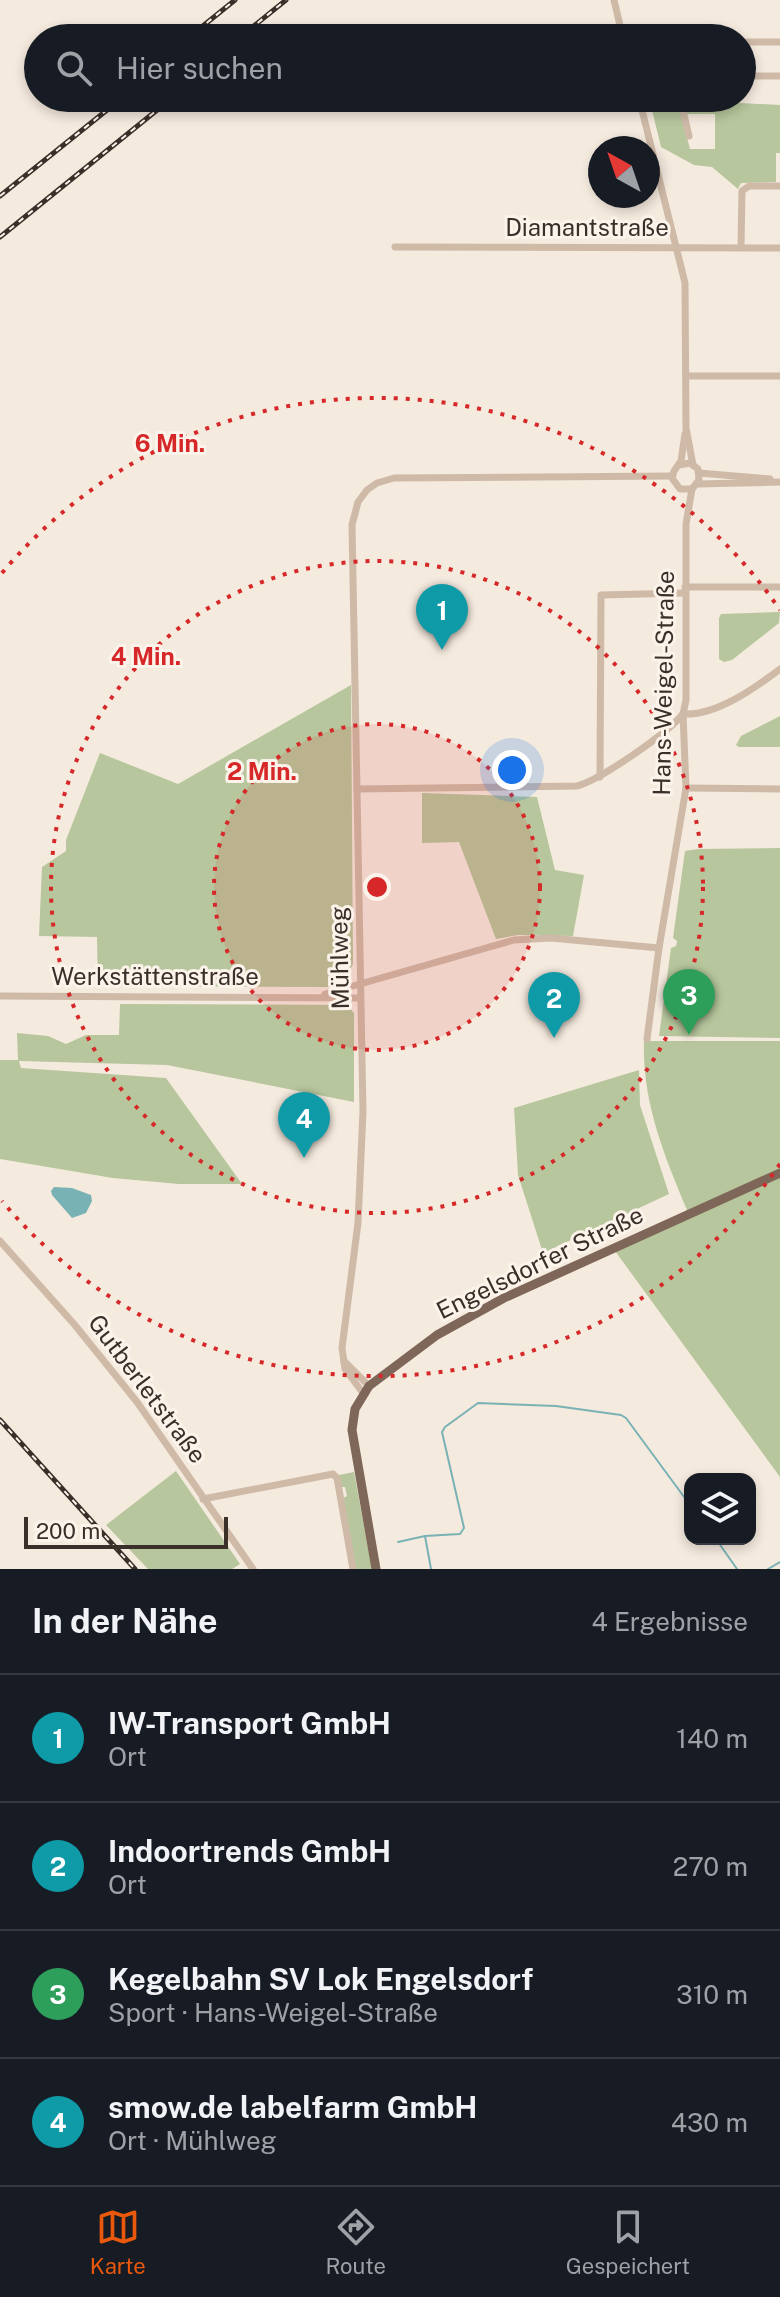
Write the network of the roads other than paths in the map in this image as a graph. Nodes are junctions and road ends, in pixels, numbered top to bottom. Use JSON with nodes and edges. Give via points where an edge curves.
{"nodes":[{"id":1,"x":614,"y":0,"type":"edge"},
{"id":2,"x":620,"y":24,"type":"edge"},
{"id":3,"x":756,"y":42,"type":"edge"},
{"id":4,"x":780,"y":42,"type":"edge"},
{"id":5,"x":756,"y":76,"type":"edge"},
{"id":6,"x":780,"y":76,"type":"edge"},
{"id":7,"x":643,"y":112,"type":"edge"},
{"id":8,"x":683,"y":112,"type":"edge"},
{"id":9,"x":689,"y":136,"type":"dead end"},
{"id":10,"x":780,"y":186,"type":"edge"},
{"id":11,"x":395,"y":247,"type":"dead end"},
{"id":12,"x":741,"y":247,"type":"junction"},
{"id":13,"x":677,"y":248,"type":"junction"},
{"id":14,"x":780,"y":248,"type":"edge"},
{"id":15,"x":686,"y":376,"type":"junction"},
{"id":16,"x":780,"y":376,"type":"edge"},
{"id":17,"x":686,"y":428,"type":"junction"},
{"id":18,"x":679,"y":465,"type":"junction"},
{"id":19,"x":693,"y":465,"type":"junction"},
{"id":20,"x":699,"y":473,"type":"junction"},
{"id":21,"x":672,"y":476,"type":"junction"},
{"id":22,"x":780,"y":481,"type":"edge"},
{"id":23,"x":695,"y":486,"type":"junction"},
{"id":24,"x":678,"y":488,"type":"junction"},
{"id":25,"x":686,"y":517,"type":"junction"},
{"id":26,"x":780,"y":587,"type":"edge"},
{"id":27,"x":685,"y":590,"type":"junction"},
{"id":28,"x":780,"y":669,"type":"edge"},
{"id":29,"x":683,"y":714,"type":"junction"},
{"id":30,"x":600,"y":777,"type":"junction"},
{"id":31,"x":686,"y":788,"type":"junction"},
{"id":32,"x":357,"y":789,"type":"junction"},
{"id":33,"x":780,"y":789,"type":"edge"},
{"id":34,"x":659,"y":948,"type":"junction"},
{"id":35,"x":360,"y":985,"type":"junction"},
{"id":36,"x":0,"y":996,"type":"edge"},
{"id":37,"x":311,"y":997,"type":"junction"},
{"id":38,"x":360,"y":998,"type":"junction"},
{"id":39,"x":647,"y":1039,"type":"dead end"},
{"id":40,"x":780,"y":1173,"type":"edge"},
{"id":41,"x":0,"y":1241,"type":"edge"},
{"id":42,"x":366,"y":1390,"type":"junction"},
{"id":43,"x":203,"y":1499,"type":"junction"},
{"id":44,"x":253,"y":1569,"type":"edge"},
{"id":45,"x":353,"y":1569,"type":"edge"},
{"id":46,"x":376,"y":1569,"type":"edge"}],
"edges":[{"from":1,"to":2,"type":"street"},
{"from":3,"to":4,"type":"street"},
{"from":5,"to":6,"type":"street"},
{"from":7,"to":13,"type":"street"},
{"from":8,"to":9,"type":"street"},
{"from":10,"to":12,"type":"street","via":[[749,186],[742,191]]},
{"from":11,"to":13,"type":"street","name":"Diamantstraße"},
{"from":12,"to":13,"type":"street","name":"Diamantstraße"},
{"from":12,"to":14,"type":"street","name":"Diamantstraße"},
{"from":13,"to":15,"type":"street","via":[[686,292]]},
{"from":15,"to":16,"type":"street"},
{"from":15,"to":17,"type":"street"},
{"from":17,"to":18,"type":"street"},
{"from":17,"to":19,"type":"street"},
{"from":18,"to":19,"type":"street"},
{"from":18,"to":21,"type":"street"},
{"from":19,"to":20,"type":"street"},
{"from":20,"to":22,"type":"street"},
{"from":20,"to":23,"type":"street"},
{"from":21,"to":24,"type":"street"},
{"from":21,"to":32,"type":"street","name":"Mühlweg","via":[[394,478],[367,490],[353,513]]},
{"from":22,"to":23,"type":"street"},
{"from":23,"to":24,"type":"street"},
{"from":23,"to":25,"type":"street","name":"Hans-Weigel-Straße"},
{"from":24,"to":25,"type":"street","name":"Hans-Weigel-Straße"},
{"from":25,"to":27,"type":"street","name":"Hans-Weigel-Straße"},
{"from":26,"to":27,"type":"street"},
{"from":27,"to":29,"type":"street","name":"Hans-Weigel-Straße"},
{"from":27,"to":30,"type":"street","via":[[601,595]]},
{"from":28,"to":29,"type":"street","via":[[707,711]]},
{"from":29,"to":30,"type":"street"},
{"from":29,"to":31,"type":"street","name":"Hans-Weigel-Straße"},
{"from":30,"to":32,"type":"street","via":[[577,786]]},
{"from":31,"to":33,"type":"street"},
{"from":31,"to":34,"type":"street","name":"Hans-Weigel-Straße"},
{"from":32,"to":35,"type":"street","name":"Mühlweg"},
{"from":34,"to":35,"type":"street","name":"Werkstättenstraße","via":[[524,939]]},
{"from":34,"to":39,"type":"street","name":"Hans-Weigel-Straße"},
{"from":35,"to":37,"type":"street","name":"Werkstättenstraße"},
{"from":35,"to":38,"type":"street","name":"Mühlweg"},
{"from":36,"to":37,"type":"street","name":"Werkstättenstraße"},
{"from":37,"to":38,"type":"street","name":"Werkstättenstraße"},
{"from":38,"to":42,"type":"street","name":"Mühlweg","via":[[360,1204],[342,1348],[344,1361]]},
{"from":40,"to":42,"type":"main road","name":"Engelsdorfer Straße","via":[[504,1298],[437,1335]]},
{"from":41,"to":43,"type":"street","name":"Gutberletstraße","via":[[128,1390]]},
{"from":42,"to":46,"type":"main road","via":[[355,1409],[352,1430]]},
{"from":43,"to":44,"type":"street","name":"Gutberletstraße"},
{"from":43,"to":45,"type":"street","via":[[336,1475]]}]}
